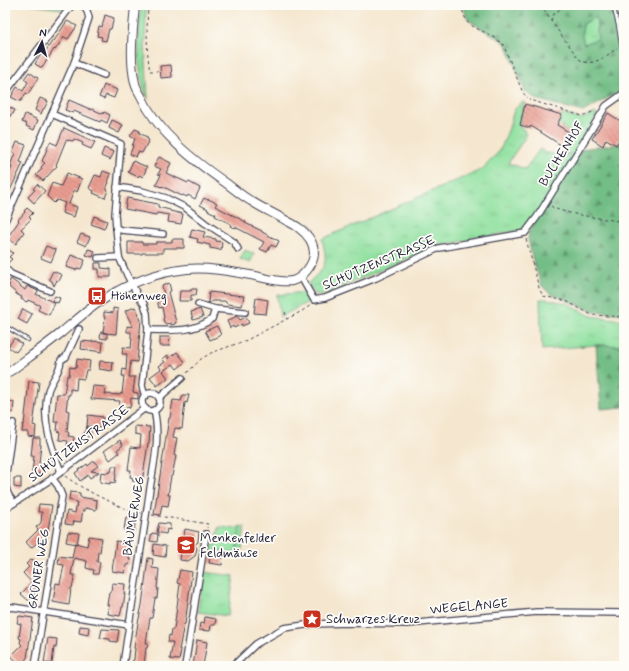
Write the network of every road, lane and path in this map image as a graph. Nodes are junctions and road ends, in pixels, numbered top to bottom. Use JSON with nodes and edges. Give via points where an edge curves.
{"nodes":[{"id":1,"x":72,"y":5,"type":"edge"},
{"id":2,"x":82,"y":5,"type":"edge"},
{"id":3,"x":135,"y":5,"type":"edge"},
{"id":4,"x":148,"y":5,"type":"edge"},
{"id":5,"x":460,"y":5,"type":"edge"},
{"id":6,"x":541,"y":5,"type":"edge"},
{"id":7,"x":565,"y":5,"type":"edge"},
{"id":8,"x":613,"y":5,"type":"edge"},
{"id":9,"x":551,"y":22,"type":"junction"},
{"id":10,"x":621,"y":46,"type":"junction"},
{"id":11,"x":624,"y":62,"type":"edge"},
{"id":12,"x":74,"y":63,"type":"junction"},
{"id":13,"x":158,"y":71,"type":"dead end"},
{"id":14,"x":104,"y":75,"type":"dead end"},
{"id":15,"x":5,"y":93,"type":"edge"},
{"id":16,"x":624,"y":93,"type":"edge"},
{"id":17,"x":606,"y":106,"type":"junction"},
{"id":18,"x":52,"y":114,"type":"junction"},
{"id":19,"x":117,"y":187,"type":"junction"},
{"id":20,"x":546,"y":202,"type":"junction"},
{"id":21,"x":5,"y":221,"type":"edge"},
{"id":22,"x":624,"y":222,"type":"edge"},
{"id":23,"x":116,"y":228,"type":"junction"},
{"id":24,"x":525,"y":233,"type":"junction"},
{"id":25,"x":163,"y":234,"type":"dead end"},
{"id":26,"x":238,"y":249,"type":"dead end"},
{"id":27,"x":119,"y":257,"type":"junction"},
{"id":28,"x":98,"y":258,"type":"dead end"},
{"id":29,"x":5,"y":268,"type":"edge"},
{"id":30,"x":301,"y":277,"type":"junction"},
{"id":31,"x":132,"y":284,"type":"junction"},
{"id":32,"x":50,"y":291,"type":"dead end"},
{"id":33,"x":314,"y":300,"type":"junction"},
{"id":34,"x":198,"y":304,"type":"dead end"},
{"id":35,"x":215,"y":309,"type":"junction"},
{"id":36,"x":245,"y":312,"type":"dead end"},
{"id":37,"x":285,"y":312,"type":"dead end"},
{"id":38,"x":624,"y":317,"type":"edge"},
{"id":39,"x":287,"y":319,"type":"junction"},
{"id":40,"x":5,"y":326,"type":"edge"},
{"id":41,"x":79,"y":329,"type":"dead end"},
{"id":42,"x":148,"y":330,"type":"junction"},
{"id":43,"x":28,"y":340,"type":"dead end"},
{"id":44,"x":5,"y":374,"type":"edge"},
{"id":45,"x":182,"y":378,"type":"joint"},
{"id":46,"x":145,"y":396,"type":"junction"},
{"id":47,"x":159,"y":398,"type":"junction"},
{"id":48,"x":145,"y":408,"type":"junction"},
{"id":49,"x":154,"y":410,"type":"junction"},
{"id":50,"x":13,"y":423,"type":"dead end"},
{"id":51,"x":61,"y":472,"type":"junction"},
{"id":52,"x":52,"y":478,"type":"junction"},
{"id":53,"x":14,"y":503,"type":"junction"},
{"id":54,"x":5,"y":509,"type":"edge"},
{"id":55,"x":146,"y":515,"type":"junction"},
{"id":56,"x":206,"y":534,"type":"joint"},
{"id":57,"x":5,"y":610,"type":"edge"},
{"id":58,"x":43,"y":612,"type":"junction"},
{"id":59,"x":624,"y":613,"type":"edge"},
{"id":60,"x":129,"y":625,"type":"junction"},
{"id":61,"x":35,"y":666,"type":"edge"},
{"id":62,"x":123,"y":666,"type":"edge"},
{"id":63,"x":185,"y":666,"type":"edge"},
{"id":64,"x":232,"y":666,"type":"edge"}],
"edges":[{"from":1,"to":15,"type":"street"},
{"from":2,"to":12,"type":"street","via":[[88,11],[89,18]]},
{"from":3,"to":30,"type":"main road","via":[[132,61],[135,84],[145,106],[168,136],[201,166],[251,201],[298,227],[310,238],[314,254],[310,266]]},
{"from":4,"to":13,"type":"path","via":[[148,65],[150,71]]},
{"from":5,"to":17,"type":"path","via":[[467,22],[502,44],[523,93],[530,100],[582,116]]},
{"from":6,"to":9,"type":"path"},
{"from":7,"to":9,"type":"path","via":[[553,15]]},
{"from":8,"to":10,"type":"lane"},
{"from":9,"to":10,"type":"path","via":[[579,59],[586,62],[605,57]]},
{"from":10,"to":11,"type":"lane"},
{"from":12,"to":14,"type":"street"},
{"from":12,"to":18,"type":"street"},
{"from":16,"to":17,"type":"street","name":"BUCHENHOF"},
{"from":17,"to":20,"type":"street","name":"BUCHENHOF"},
{"from":18,"to":19,"type":"street","via":[[121,144]]},
{"from":18,"to":21,"type":"street"},
{"from":19,"to":23,"type":"street"},
{"from":19,"to":26,"type":"street","via":[[166,198],[186,208],[234,242]]},
{"from":20,"to":22,"type":"path","via":[[566,213]]},
{"from":20,"to":24,"type":"street","name":"BUCHENHOF"},
{"from":23,"to":25,"type":"street"},
{"from":23,"to":27,"type":"street"},
{"from":24,"to":33,"type":"street","name":"SCHÜTZENSTRASSE","via":[[438,248],[376,278]]},
{"from":24,"to":38,"type":"path","via":[[543,296],[566,301],[592,315]]},
{"from":27,"to":28,"type":"street"},
{"from":27,"to":31,"type":"street"},
{"from":29,"to":32,"type":"street","via":[[12,274]]},
{"from":30,"to":31,"type":"main road","via":[[293,281],[284,281],[209,269],[189,269],[160,274]]},
{"from":30,"to":33,"type":"street","name":"SCHÜTZENSTRASSE"},
{"from":31,"to":42,"type":"street","via":[[147,312]]},
{"from":31,"to":44,"type":"main road","via":[[100,301]]},
{"from":33,"to":39,"type":"path","name":"SCHÜTZENSTRASSE","via":[[311,305]]},
{"from":34,"to":35,"type":"street"},
{"from":35,"to":36,"type":"street"},
{"from":35,"to":42,"type":"street","via":[[212,319],[191,329]]},
{"from":37,"to":39,"type":"path"},
{"from":39,"to":45,"type":"path","name":"SCHÜTZENSTRASSE","via":[[246,340],[211,353]]},
{"from":40,"to":43,"type":"lane"},
{"from":41,"to":51,"type":"street","via":[[66,357],[61,360],[61,366],[49,389],[45,407],[46,424]]},
{"from":42,"to":46,"type":"street","via":[[142,386]]},
{"from":45,"to":47,"type":"street"},
{"from":46,"to":47,"type":"street","via":[[154,394]]},
{"from":46,"to":48,"type":"street","name":"SCHÜTZENSTRASSE"},
{"from":47,"to":49,"type":"street","via":[[159,406]]},
{"from":48,"to":49,"type":"street","name":"SCHÜTZENSTRASSE"},
{"from":48,"to":51,"type":"street","name":"SCHÜTZENSTRASSE"},
{"from":49,"to":55,"type":"street","name":"BÄUMERWEG","via":[[157,437]]},
{"from":50,"to":53,"type":"street","via":[[6,487]]},
{"from":51,"to":52,"type":"street","name":"SCHÜTZENSTRASSE"},
{"from":51,"to":55,"type":"path","via":[[96,495],[130,511]]},
{"from":52,"to":53,"type":"street","name":"SCHÜTZENSTRASSE"},
{"from":52,"to":58,"type":"street","name":"GRÜNER WEG","via":[[62,496]]},
{"from":53,"to":54,"type":"street","name":"SCHÜTZENSTRASSE"},
{"from":55,"to":56,"type":"path","via":[[208,524]]},
{"from":55,"to":60,"type":"street","name":"BÄUMERWEG"},
{"from":56,"to":63,"type":"street"},
{"from":57,"to":58,"type":"street","via":[[12,607]]},
{"from":58,"to":60,"type":"street"},
{"from":58,"to":61,"type":"street","name":"GRÜNER WEG"},
{"from":59,"to":64,"type":"street","name":"WEGELANGE","via":[[537,612],[407,624],[312,624],[284,628],[256,644]]},
{"from":60,"to":62,"type":"street","name":"BÄUMERWEG"}]}
